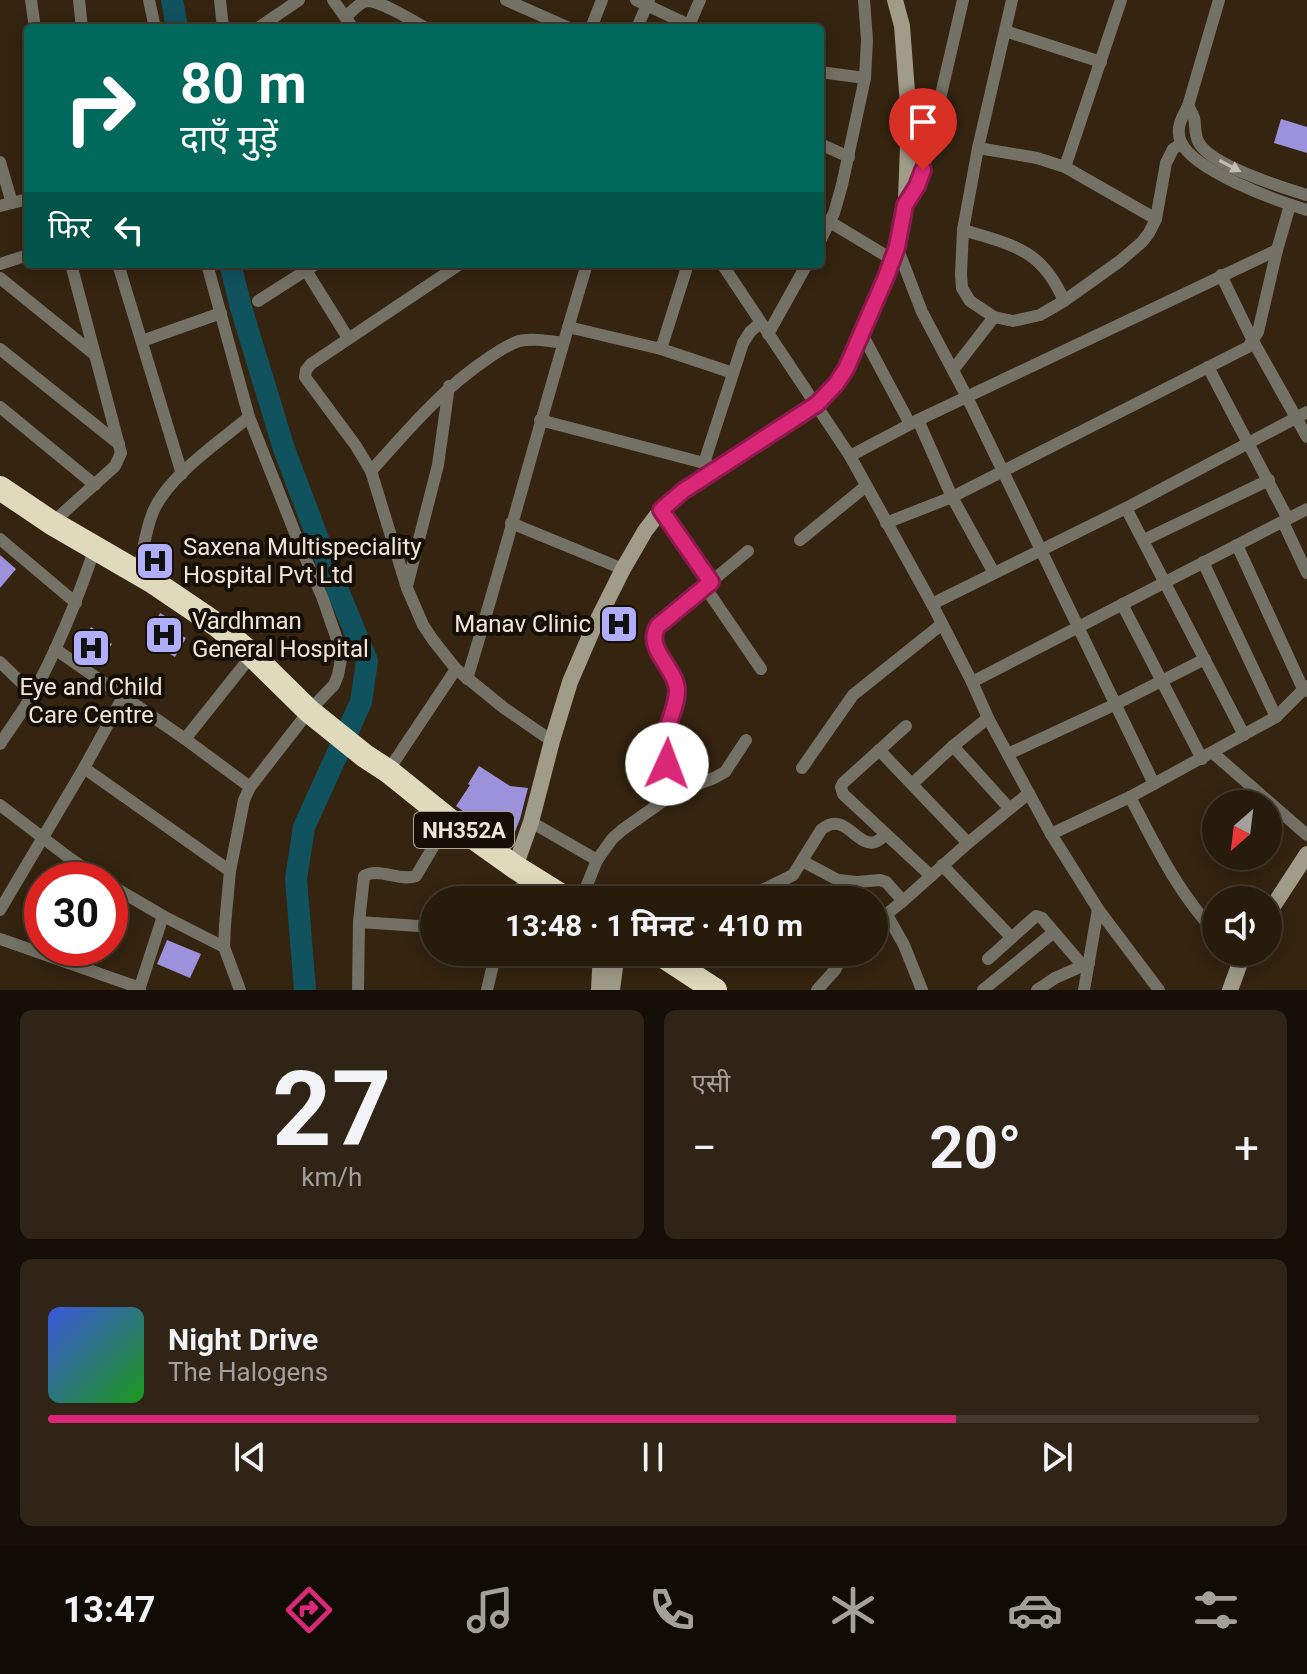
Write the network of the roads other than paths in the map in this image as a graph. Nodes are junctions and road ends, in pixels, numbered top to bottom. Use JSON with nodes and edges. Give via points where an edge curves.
{"nodes":[{"id":1,"x":31,"y":0,"type":"edge"},
{"id":2,"x":79,"y":0,"type":"edge"},
{"id":3,"x":149,"y":0,"type":"edge"},
{"id":4,"x":220,"y":0,"type":"edge"},
{"id":5,"x":299,"y":0,"type":"edge"},
{"id":6,"x":333,"y":0,"type":"edge"},
{"id":7,"x":506,"y":0,"type":"edge"},
{"id":8,"x":602,"y":0,"type":"edge"},
{"id":9,"x":700,"y":0,"type":"edge"},
{"id":10,"x":864,"y":0,"type":"edge"},
{"id":11,"x":895,"y":0,"type":"edge"},
{"id":12,"x":963,"y":0,"type":"edge"},
{"id":13,"x":1012,"y":0,"type":"edge"},
{"id":14,"x":1121,"y":0,"type":"edge"},
{"id":15,"x":1219,"y":0,"type":"edge"},
{"id":16,"x":644,"y":2,"type":"edge"},
{"id":17,"x":349,"y":22,"type":"edge"},
{"id":18,"x":34,"y":24,"type":"edge"},
{"id":19,"x":82,"y":24,"type":"edge"},
{"id":20,"x":154,"y":24,"type":"edge"},
{"id":21,"x":223,"y":24,"type":"edge"},
{"id":22,"x":264,"y":24,"type":"edge"},
{"id":23,"x":418,"y":24,"type":"edge"},
{"id":24,"x":560,"y":24,"type":"edge"},
{"id":25,"x":593,"y":24,"type":"edge"},
{"id":26,"x":638,"y":24,"type":"edge"},
{"id":27,"x":684,"y":24,"type":"edge"},
{"id":28,"x":689,"y":24,"type":"edge"},
{"id":29,"x":1005,"y":31,"type":"junction"},
{"id":30,"x":1101,"y":62,"type":"junction"},
{"id":31,"x":824,"y":73,"type":"edge"},
{"id":32,"x":865,"y":78,"type":"junction"},
{"id":33,"x":1188,"y":106,"type":"junction"},
{"id":34,"x":1181,"y":144,"type":"junction"},
{"id":35,"x":824,"y":146,"type":"edge"},
{"id":36,"x":978,"y":148,"type":"junction"},
{"id":37,"x":849,"y":157,"type":"junction"},
{"id":38,"x":0,"y":162,"type":"edge"},
{"id":39,"x":1065,"y":167,"type":"junction"},
{"id":40,"x":1307,"y":195,"type":"edge"},
{"id":41,"x":6,"y":205,"type":"edge"},
{"id":42,"x":905,"y":205,"type":"junction"},
{"id":43,"x":1290,"y":205,"type":"junction"},
{"id":44,"x":824,"y":209,"type":"edge"},
{"id":45,"x":1307,"y":210,"type":"edge"},
{"id":46,"x":832,"y":217,"type":"junction"},
{"id":47,"x":1156,"y":219,"type":"junction"},
{"id":48,"x":963,"y":230,"type":"junction"},
{"id":49,"x":824,"y":233,"type":"edge"},
{"id":50,"x":1277,"y":250,"type":"junction"},
{"id":51,"x":895,"y":253,"type":"junction"},
{"id":52,"x":24,"y":256,"type":"edge"},
{"id":53,"x":0,"y":264,"type":"edge"},
{"id":54,"x":72,"y":268,"type":"edge"},
{"id":55,"x":119,"y":268,"type":"edge"},
{"id":56,"x":208,"y":268,"type":"edge"},
{"id":57,"x":305,"y":268,"type":"edge"},
{"id":58,"x":309,"y":268,"type":"edge"},
{"id":59,"x":454,"y":268,"type":"edge"},
{"id":60,"x":586,"y":268,"type":"edge"},
{"id":61,"x":687,"y":268,"type":"edge"},
{"id":62,"x":725,"y":268,"type":"edge"},
{"id":63,"x":804,"y":268,"type":"edge"},
{"id":64,"x":1221,"y":275,"type":"junction"},
{"id":65,"x":0,"y":278,"type":"edge"},
{"id":66,"x":258,"y":301,"type":"dead end"},
{"id":67,"x":1064,"y":301,"type":"junction"},
{"id":68,"x":221,"y":313,"type":"junction"},
{"id":69,"x":994,"y":317,"type":"junction"},
{"id":70,"x":568,"y":327,"type":"junction"},
{"id":71,"x":764,"y":328,"type":"junction"},
{"id":72,"x":862,"y":334,"type":"junction"},
{"id":73,"x":348,"y":338,"type":"junction"},
{"id":74,"x":142,"y":341,"type":"junction"},
{"id":75,"x":1253,"y":341,"type":"junction"},
{"id":76,"x":563,"y":343,"type":"junction"},
{"id":77,"x":0,"y":349,"type":"edge"},
{"id":78,"x":661,"y":349,"type":"junction"},
{"id":79,"x":94,"y":354,"type":"junction"},
{"id":80,"x":1208,"y":367,"type":"junction"},
{"id":81,"x":953,"y":370,"type":"junction"},
{"id":82,"x":733,"y":373,"type":"junction"},
{"id":83,"x":449,"y":386,"type":"junction"},
{"id":84,"x":967,"y":397,"type":"junction"},
{"id":85,"x":817,"y":404,"type":"junction"},
{"id":86,"x":0,"y":407,"type":"edge"},
{"id":87,"x":1302,"y":414,"type":"edge"},
{"id":88,"x":249,"y":417,"type":"junction"},
{"id":89,"x":540,"y":420,"type":"junction"},
{"id":90,"x":914,"y":422,"type":"junction"},
{"id":91,"x":1307,"y":437,"type":"edge"},
{"id":92,"x":1249,"y":442,"type":"junction"},
{"id":93,"x":120,"y":444,"type":"junction"},
{"id":94,"x":850,"y":456,"type":"junction"},
{"id":95,"x":711,"y":466,"type":"junction"},
{"id":96,"x":371,"y":471,"type":"junction"},
{"id":97,"x":1003,"y":472,"type":"junction"},
{"id":98,"x":182,"y":474,"type":"junction"},
{"id":99,"x":1269,"y":480,"type":"junction"},
{"id":100,"x":95,"y":485,"type":"junction"},
{"id":101,"x":866,"y":486,"type":"junction"},
{"id":102,"x":0,"y":488,"type":"edge"},
{"id":103,"x":952,"y":497,"type":"junction"},
{"id":104,"x":1126,"y":508,"type":"junction"},
{"id":105,"x":1307,"y":509,"type":"edge"},
{"id":106,"x":661,"y":510,"type":"junction"},
{"id":107,"x":1286,"y":520,"type":"junction"},
{"id":108,"x":52,"y":523,"type":"junction"},
{"id":109,"x":511,"y":523,"type":"junction"},
{"id":110,"x":886,"y":523,"type":"junction"},
{"id":111,"x":0,"y":539,"type":"edge"},
{"id":112,"x":800,"y":540,"type":"dead end"},
{"id":113,"x":1144,"y":540,"type":"junction"},
{"id":114,"x":1237,"y":545,"type":"junction"},
{"id":115,"x":95,"y":548,"type":"junction"},
{"id":116,"x":748,"y":551,"type":"dead end"},
{"id":117,"x":1042,"y":551,"type":"junction"},
{"id":118,"x":1203,"y":562,"type":"junction"},
{"id":119,"x":623,"y":569,"type":"junction"},
{"id":120,"x":138,"y":573,"type":"junction"},
{"id":121,"x":994,"y":573,"type":"junction"},
{"id":122,"x":1307,"y":573,"type":"edge"},
{"id":123,"x":1165,"y":583,"type":"junction"},
{"id":124,"x":708,"y":584,"type":"junction"},
{"id":125,"x":407,"y":588,"type":"junction"},
{"id":126,"x":76,"y":603,"type":"junction"},
{"id":127,"x":932,"y":604,"type":"junction"},
{"id":128,"x":1122,"y":604,"type":"junction"},
{"id":129,"x":942,"y":624,"type":"junction"},
{"id":130,"x":1077,"y":628,"type":"junction"},
{"id":131,"x":55,"y":649,"type":"junction"},
{"id":132,"x":252,"y":655,"type":"junction"},
{"id":133,"x":1205,"y":659,"type":"junction"},
{"id":134,"x":0,"y":662,"type":"edge"},
{"id":135,"x":456,"y":669,"type":"junction"},
{"id":136,"x":761,"y":669,"type":"dead end"},
{"id":137,"x":467,"y":679,"type":"junction"},
{"id":138,"x":1162,"y":680,"type":"junction"},
{"id":139,"x":972,"y":682,"type":"junction"},
{"id":140,"x":1306,"y":688,"type":"edge"},
{"id":141,"x":33,"y":694,"type":"junction"},
{"id":142,"x":123,"y":697,"type":"junction"},
{"id":143,"x":1116,"y":704,"type":"junction"},
{"id":144,"x":315,"y":716,"type":"junction"},
{"id":145,"x":1276,"y":717,"type":"junction"},
{"id":146,"x":988,"y":718,"type":"junction"},
{"id":147,"x":906,"y":726,"type":"dead end"},
{"id":148,"x":1244,"y":735,"type":"junction"},
{"id":149,"x":185,"y":739,"type":"junction"},
{"id":150,"x":746,"y":740,"type":"dead end"},
{"id":151,"x":552,"y":741,"type":"junction"},
{"id":152,"x":0,"y":744,"type":"edge"},
{"id":153,"x":953,"y":746,"type":"junction"},
{"id":154,"x":879,"y":750,"type":"junction"},
{"id":155,"x":1008,"y":754,"type":"junction"},
{"id":156,"x":1207,"y":756,"type":"junction"},
{"id":157,"x":84,"y":768,"type":"junction"},
{"id":158,"x":802,"y":768,"type":"dead end"},
{"id":159,"x":388,"y":771,"type":"junction"},
{"id":160,"x":912,"y":784,"type":"junction"},
{"id":161,"x":1154,"y":784,"type":"junction"},
{"id":162,"x":250,"y":787,"type":"junction"},
{"id":163,"x":676,"y":792,"type":"junction"},
{"id":164,"x":1029,"y":793,"type":"junction"},
{"id":165,"x":1130,"y":797,"type":"junction"},
{"id":166,"x":0,"y":805,"type":"edge"},
{"id":167,"x":1009,"y":808,"type":"junction"},
{"id":168,"x":449,"y":820,"type":"junction"},
{"id":169,"x":531,"y":822,"type":"junction"},
{"id":170,"x":886,"y":834,"type":"junction"},
{"id":171,"x":1051,"y":834,"type":"junction"},
{"id":172,"x":1307,"y":835,"type":"edge"},
{"id":173,"x":43,"y":838,"type":"junction"},
{"id":174,"x":968,"y":843,"type":"junction"},
{"id":175,"x":1307,"y":854,"type":"edge"},
{"id":176,"x":597,"y":860,"type":"junction"},
{"id":177,"x":802,"y":861,"type":"junction"},
{"id":178,"x":71,"y":862,"type":"edge"},
{"id":179,"x":942,"y":865,"type":"junction"},
{"id":180,"x":521,"y":870,"type":"junction"},
{"id":181,"x":230,"y":871,"type":"junction"},
{"id":182,"x":931,"y":876,"type":"junction"},
{"id":183,"x":518,"y":886,"type":"edge"},
{"id":184,"x":546,"y":886,"type":"edge"},
{"id":185,"x":587,"y":886,"type":"edge"},
{"id":186,"x":771,"y":886,"type":"edge"},
{"id":187,"x":1282,"y":892,"type":"edge"},
{"id":188,"x":128,"y":896,"type":"edge"},
{"id":189,"x":903,"y":901,"type":"junction"},
{"id":190,"x":1098,"y":909,"type":"junction"},
{"id":191,"x":0,"y":910,"type":"edge"},
{"id":192,"x":888,"y":914,"type":"edge"},
{"id":193,"x":163,"y":916,"type":"junction"},
{"id":194,"x":1202,"y":916,"type":"edge"},
{"id":195,"x":888,"y":917,"type":"edge"},
{"id":196,"x":359,"y":922,"type":"junction"},
{"id":197,"x":420,"y":926,"type":"edge"},
{"id":198,"x":1054,"y":932,"type":"junction"},
{"id":199,"x":1011,"y":937,"type":"junction"},
{"id":200,"x":0,"y":939,"type":"edge"},
{"id":201,"x":24,"y":947,"type":"edge"},
{"id":202,"x":224,"y":947,"type":"junction"},
{"id":203,"x":988,"y":959,"type":"dead end"},
{"id":204,"x":1086,"y":964,"type":"junction"},
{"id":205,"x":76,"y":966,"type":"edge"},
{"id":206,"x":493,"y":966,"type":"edge"},
{"id":207,"x":600,"y":966,"type":"edge"},
{"id":208,"x":615,"y":966,"type":"edge"},
{"id":209,"x":685,"y":966,"type":"edge"},
{"id":210,"x":837,"y":966,"type":"edge"},
{"id":211,"x":1237,"y":966,"type":"edge"},
{"id":212,"x":139,"y":989,"type":"edge"},
{"id":213,"x":240,"y":990,"type":"edge"},
{"id":214,"x":358,"y":990,"type":"edge"},
{"id":215,"x":487,"y":990,"type":"edge"},
{"id":216,"x":599,"y":990,"type":"edge"},
{"id":217,"x":612,"y":990,"type":"edge"},
{"id":218,"x":715,"y":990,"type":"edge"},
{"id":219,"x":817,"y":990,"type":"edge"},
{"id":220,"x":922,"y":990,"type":"edge"},
{"id":221,"x":983,"y":990,"type":"edge"},
{"id":222,"x":1037,"y":990,"type":"edge"},
{"id":223,"x":1084,"y":990,"type":"edge"},
{"id":224,"x":1159,"y":990,"type":"edge"},
{"id":225,"x":1230,"y":990,"type":"edge"}],
"edges":[{"from":1,"to":18,"type":"street"},
{"from":2,"to":19,"type":"street"},
{"from":3,"to":20,"type":"street"},
{"from":4,"to":21,"type":"street"},
{"from":5,"to":22,"type":"street"},
{"from":6,"to":17,"type":"street"},
{"from":7,"to":24,"type":"street"},
{"from":8,"to":25,"type":"street"},
{"from":9,"to":28,"type":"street"},
{"from":10,"to":32,"type":"street"},
{"from":11,"to":42,"type":"street","via":[[909,118]]},
{"from":12,"to":42,"type":"street","via":[[922,176]]},
{"from":13,"to":29,"type":"street"},
{"from":14,"to":30,"type":"street"},
{"from":15,"to":33,"type":"street"},
{"from":16,"to":26,"type":"street"},
{"from":16,"to":27,"type":"street"},
{"from":17,"to":23,"type":"street","via":[[361,3],[371,2]]},
{"from":29,"to":30,"type":"street"},
{"from":29,"to":36,"type":"street"},
{"from":30,"to":39,"type":"street"},
{"from":31,"to":32,"type":"street"},
{"from":32,"to":37,"type":"street"},
{"from":33,"to":34,"type":"street","via":[[1181,119]]},
{"from":33,"to":40,"type":"street","one_way":true,"via":[[1196,137],[1211,155],[1238,171]]},
{"from":34,"to":43,"type":"street","via":[[1222,175]]},
{"from":34,"to":47,"type":"street","via":[[1166,163]]},
{"from":35,"to":37,"type":"street"},
{"from":36,"to":39,"type":"street"},
{"from":36,"to":48,"type":"street"},
{"from":37,"to":46,"type":"street"},
{"from":38,"to":41,"type":"street"},
{"from":39,"to":47,"type":"street"},
{"from":42,"to":51,"type":"street"},
{"from":43,"to":45,"type":"street"},
{"from":43,"to":50,"type":"street"},
{"from":44,"to":46,"type":"street"},
{"from":46,"to":49,"type":"street"},
{"from":46,"to":51,"type":"street"},
{"from":47,"to":67,"type":"street","via":[[1142,242]]},
{"from":48,"to":67,"type":"street","via":[[1029,254],[1056,282]]},
{"from":48,"to":69,"type":"street","via":[[962,288],[970,301]]},
{"from":50,"to":64,"type":"street"},
{"from":50,"to":75,"type":"street"},
{"from":51,"to":72,"type":"street"},
{"from":51,"to":81,"type":"street"},
{"from":52,"to":53,"type":"street"},
{"from":54,"to":79,"type":"street"},
{"from":55,"to":74,"type":"street"},
{"from":56,"to":68,"type":"street"},
{"from":57,"to":66,"type":"street"},
{"from":58,"to":73,"type":"street"},
{"from":59,"to":73,"type":"street"},
{"from":60,"to":70,"type":"street"},
{"from":61,"to":78,"type":"street"},
{"from":62,"to":71,"type":"street"},
{"from":63,"to":71,"type":"street"},
{"from":64,"to":75,"type":"street"},
{"from":64,"to":84,"type":"street"},
{"from":65,"to":79,"type":"street"},
{"from":67,"to":69,"type":"street","via":[[1040,315],[1013,321]]},
{"from":68,"to":74,"type":"street"},
{"from":68,"to":88,"type":"street"},
{"from":69,"to":81,"type":"street"},
{"from":70,"to":76,"type":"street"},
{"from":70,"to":78,"type":"street"},
{"from":71,"to":82,"type":"street","via":[[746,338]]},
{"from":71,"to":85,"type":"street"},
{"from":72,"to":85,"type":"street","via":[[846,369]]},
{"from":72,"to":90,"type":"street"},
{"from":73,"to":96,"type":"street","via":[[311,364],[305,377]]},
{"from":74,"to":98,"type":"street"},
{"from":75,"to":80,"type":"street"},
{"from":75,"to":87,"type":"street"},
{"from":76,"to":83,"type":"street","via":[[519,341]]},
{"from":76,"to":89,"type":"street"},
{"from":77,"to":93,"type":"street"},
{"from":78,"to":82,"type":"street"},
{"from":79,"to":93,"type":"street"},
{"from":80,"to":92,"type":"street"},
{"from":80,"to":97,"type":"street"},
{"from":81,"to":84,"type":"street"},
{"from":82,"to":95,"type":"street"},
{"from":83,"to":96,"type":"street"},
{"from":83,"to":125,"type":"street","via":[[438,465]]},
{"from":84,"to":90,"type":"street"},
{"from":84,"to":97,"type":"street"},
{"from":85,"to":94,"type":"street"},
{"from":85,"to":95,"type":"street"},
{"from":86,"to":100,"type":"street"},
{"from":87,"to":91,"type":"street"},
{"from":87,"to":92,"type":"street"},
{"from":88,"to":98,"type":"street"},
{"from":88,"to":144,"type":"street","via":[[342,654],[334,685]]},
{"from":89,"to":95,"type":"street"},
{"from":89,"to":109,"type":"street"},
{"from":90,"to":94,"type":"street"},
{"from":90,"to":103,"type":"street"},
{"from":92,"to":99,"type":"street"},
{"from":92,"to":104,"type":"street"},
{"from":93,"to":100,"type":"street","via":[[119,460]]},
{"from":94,"to":101,"type":"street"},
{"from":95,"to":106,"type":"street"},
{"from":96,"to":125,"type":"street"},
{"from":97,"to":103,"type":"street"},
{"from":97,"to":117,"type":"street"},
{"from":98,"to":120,"type":"street","via":[[152,515]]},
{"from":99,"to":107,"type":"street"},
{"from":99,"to":113,"type":"street"},
{"from":100,"to":108,"type":"street"},
{"from":101,"to":110,"type":"street"},
{"from":101,"to":112,"type":"street"},
{"from":102,"to":108,"type":"highway","number":"NH352A"},
{"from":103,"to":110,"type":"street"},
{"from":103,"to":121,"type":"street"},
{"from":104,"to":113,"type":"street"},
{"from":104,"to":117,"type":"street"},
{"from":105,"to":107,"type":"street"},
{"from":106,"to":119,"type":"street"},
{"from":106,"to":124,"type":"street"},
{"from":107,"to":114,"type":"street"},
{"from":107,"to":122,"type":"street"},
{"from":108,"to":115,"type":"highway","number":"NH352A"},
{"from":109,"to":119,"type":"street"},
{"from":109,"to":137,"type":"street"},
{"from":110,"to":127,"type":"street"},
{"from":111,"to":126,"type":"street"},
{"from":113,"to":123,"type":"street"},
{"from":114,"to":118,"type":"street"},
{"from":114,"to":140,"type":"street"},
{"from":115,"to":120,"type":"highway","number":"NH352A"},
{"from":115,"to":126,"type":"street"},
{"from":116,"to":124,"type":"street"},
{"from":117,"to":121,"type":"street"},
{"from":117,"to":130,"type":"street"},
{"from":118,"to":123,"type":"street"},
{"from":118,"to":145,"type":"street"},
{"from":119,"to":151,"type":"street","via":[[570,682]]},
{"from":120,"to":132,"type":"highway","number":"NH352A"},
{"from":121,"to":127,"type":"street"},
{"from":123,"to":128,"type":"street"},
{"from":123,"to":133,"type":"street"},
{"from":124,"to":136,"type":"street"},
{"from":124,"to":163,"type":"street","via":[[658,626],[654,636],[677,686],[664,739]]},
{"from":125,"to":135,"type":"street","via":[[423,625]]},
{"from":126,"to":131,"type":"street"},
{"from":127,"to":129,"type":"street"},
{"from":128,"to":130,"type":"street"},
{"from":128,"to":138,"type":"street"},
{"from":129,"to":139,"type":"street"},
{"from":129,"to":158,"type":"street","via":[[853,695]]},
{"from":130,"to":139,"type":"street"},
{"from":130,"to":143,"type":"street"},
{"from":131,"to":141,"type":"street"},
{"from":131,"to":142,"type":"street"},
{"from":132,"to":144,"type":"highway","number":"NH352A"},
{"from":132,"to":149,"type":"street"},
{"from":133,"to":138,"type":"street"},
{"from":133,"to":148,"type":"street"},
{"from":134,"to":141,"type":"street"},
{"from":135,"to":137,"type":"street"},
{"from":135,"to":159,"type":"street"},
{"from":137,"to":151,"type":"street"},
{"from":138,"to":143,"type":"street"},
{"from":138,"to":156,"type":"street"},
{"from":139,"to":146,"type":"street"},
{"from":140,"to":145,"type":"street"},
{"from":141,"to":152,"type":"street"},
{"from":142,"to":149,"type":"street"},
{"from":142,"to":157,"type":"street"},
{"from":143,"to":155,"type":"street"},
{"from":143,"to":161,"type":"street"},
{"from":144,"to":159,"type":"highway","number":"NH352A"},
{"from":144,"to":162,"type":"street"},
{"from":145,"to":148,"type":"street"},
{"from":146,"to":153,"type":"street"},
{"from":146,"to":155,"type":"street"},
{"from":147,"to":154,"type":"street"},
{"from":148,"to":156,"type":"street"},
{"from":149,"to":162,"type":"street"},
{"from":150,"to":163,"type":"street","via":[[725,772]]},
{"from":151,"to":169,"type":"street"},
{"from":153,"to":160,"type":"street"},
{"from":153,"to":167,"type":"street"},
{"from":154,"to":160,"type":"street"},
{"from":154,"to":170,"type":"street","via":[[841,790]]},
{"from":155,"to":164,"type":"street"},
{"from":156,"to":161,"type":"street"},
{"from":156,"to":172,"type":"street"},
{"from":157,"to":173,"type":"street"},
{"from":157,"to":181,"type":"street"},
{"from":159,"to":168,"type":"highway","number":"NH352A"},
{"from":160,"to":174,"type":"street"},
{"from":161,"to":165,"type":"street"},
{"from":162,"to":181,"type":"street"},
{"from":163,"to":176,"type":"street","via":[[622,830]]},
{"from":164,"to":167,"type":"street"},
{"from":164,"to":171,"type":"street"},
{"from":165,"to":171,"type":"street"},
{"from":165,"to":194,"type":"street","via":[[1163,862]]},
{"from":166,"to":173,"type":"street"},
{"from":167,"to":174,"type":"street"},
{"from":168,"to":180,"type":"highway","number":"NH352A"},
{"from":168,"to":196,"type":"street","via":[[416,876],[364,876]]},
{"from":169,"to":176,"type":"street"},
{"from":169,"to":180,"type":"street"},
{"from":170,"to":177,"type":"street","via":[[868,842],[831,823]]},
{"from":170,"to":182,"type":"street"},
{"from":171,"to":190,"type":"street"},
{"from":173,"to":178,"type":"street"},
{"from":173,"to":191,"type":"street"},
{"from":174,"to":179,"type":"street"},
{"from":175,"to":187,"type":"street"},
{"from":176,"to":185,"type":"street"},
{"from":177,"to":186,"type":"street"},
{"from":177,"to":189,"type":"street","via":[[838,880],[886,882]]},
{"from":179,"to":182,"type":"street"},
{"from":179,"to":199,"type":"street"},
{"from":180,"to":183,"type":"street"},
{"from":180,"to":184,"type":"highway","number":"NH352A"},
{"from":181,"to":202,"type":"street"},
{"from":182,"to":189,"type":"street"},
{"from":188,"to":193,"type":"street"},
{"from":189,"to":192,"type":"street"},
{"from":190,"to":204,"type":"street"},
{"from":190,"to":224,"type":"street"},
{"from":193,"to":202,"type":"street"},
{"from":193,"to":212,"type":"street"},
{"from":195,"to":220,"type":"street"},
{"from":196,"to":197,"type":"street"},
{"from":196,"to":214,"type":"street"},
{"from":198,"to":199,"type":"street","via":[[1036,916]]},
{"from":198,"to":204,"type":"street"},
{"from":198,"to":221,"type":"street"},
{"from":199,"to":203,"type":"street"},
{"from":200,"to":201,"type":"street"},
{"from":202,"to":213,"type":"street"},
{"from":204,"to":222,"type":"street"},
{"from":204,"to":223,"type":"street"},
{"from":205,"to":212,"type":"street"},
{"from":206,"to":215,"type":"street"},
{"from":207,"to":216,"type":"street"},
{"from":208,"to":217,"type":"street"},
{"from":209,"to":218,"type":"highway"},
{"from":210,"to":219,"type":"street"},
{"from":211,"to":225,"type":"street"}]}
